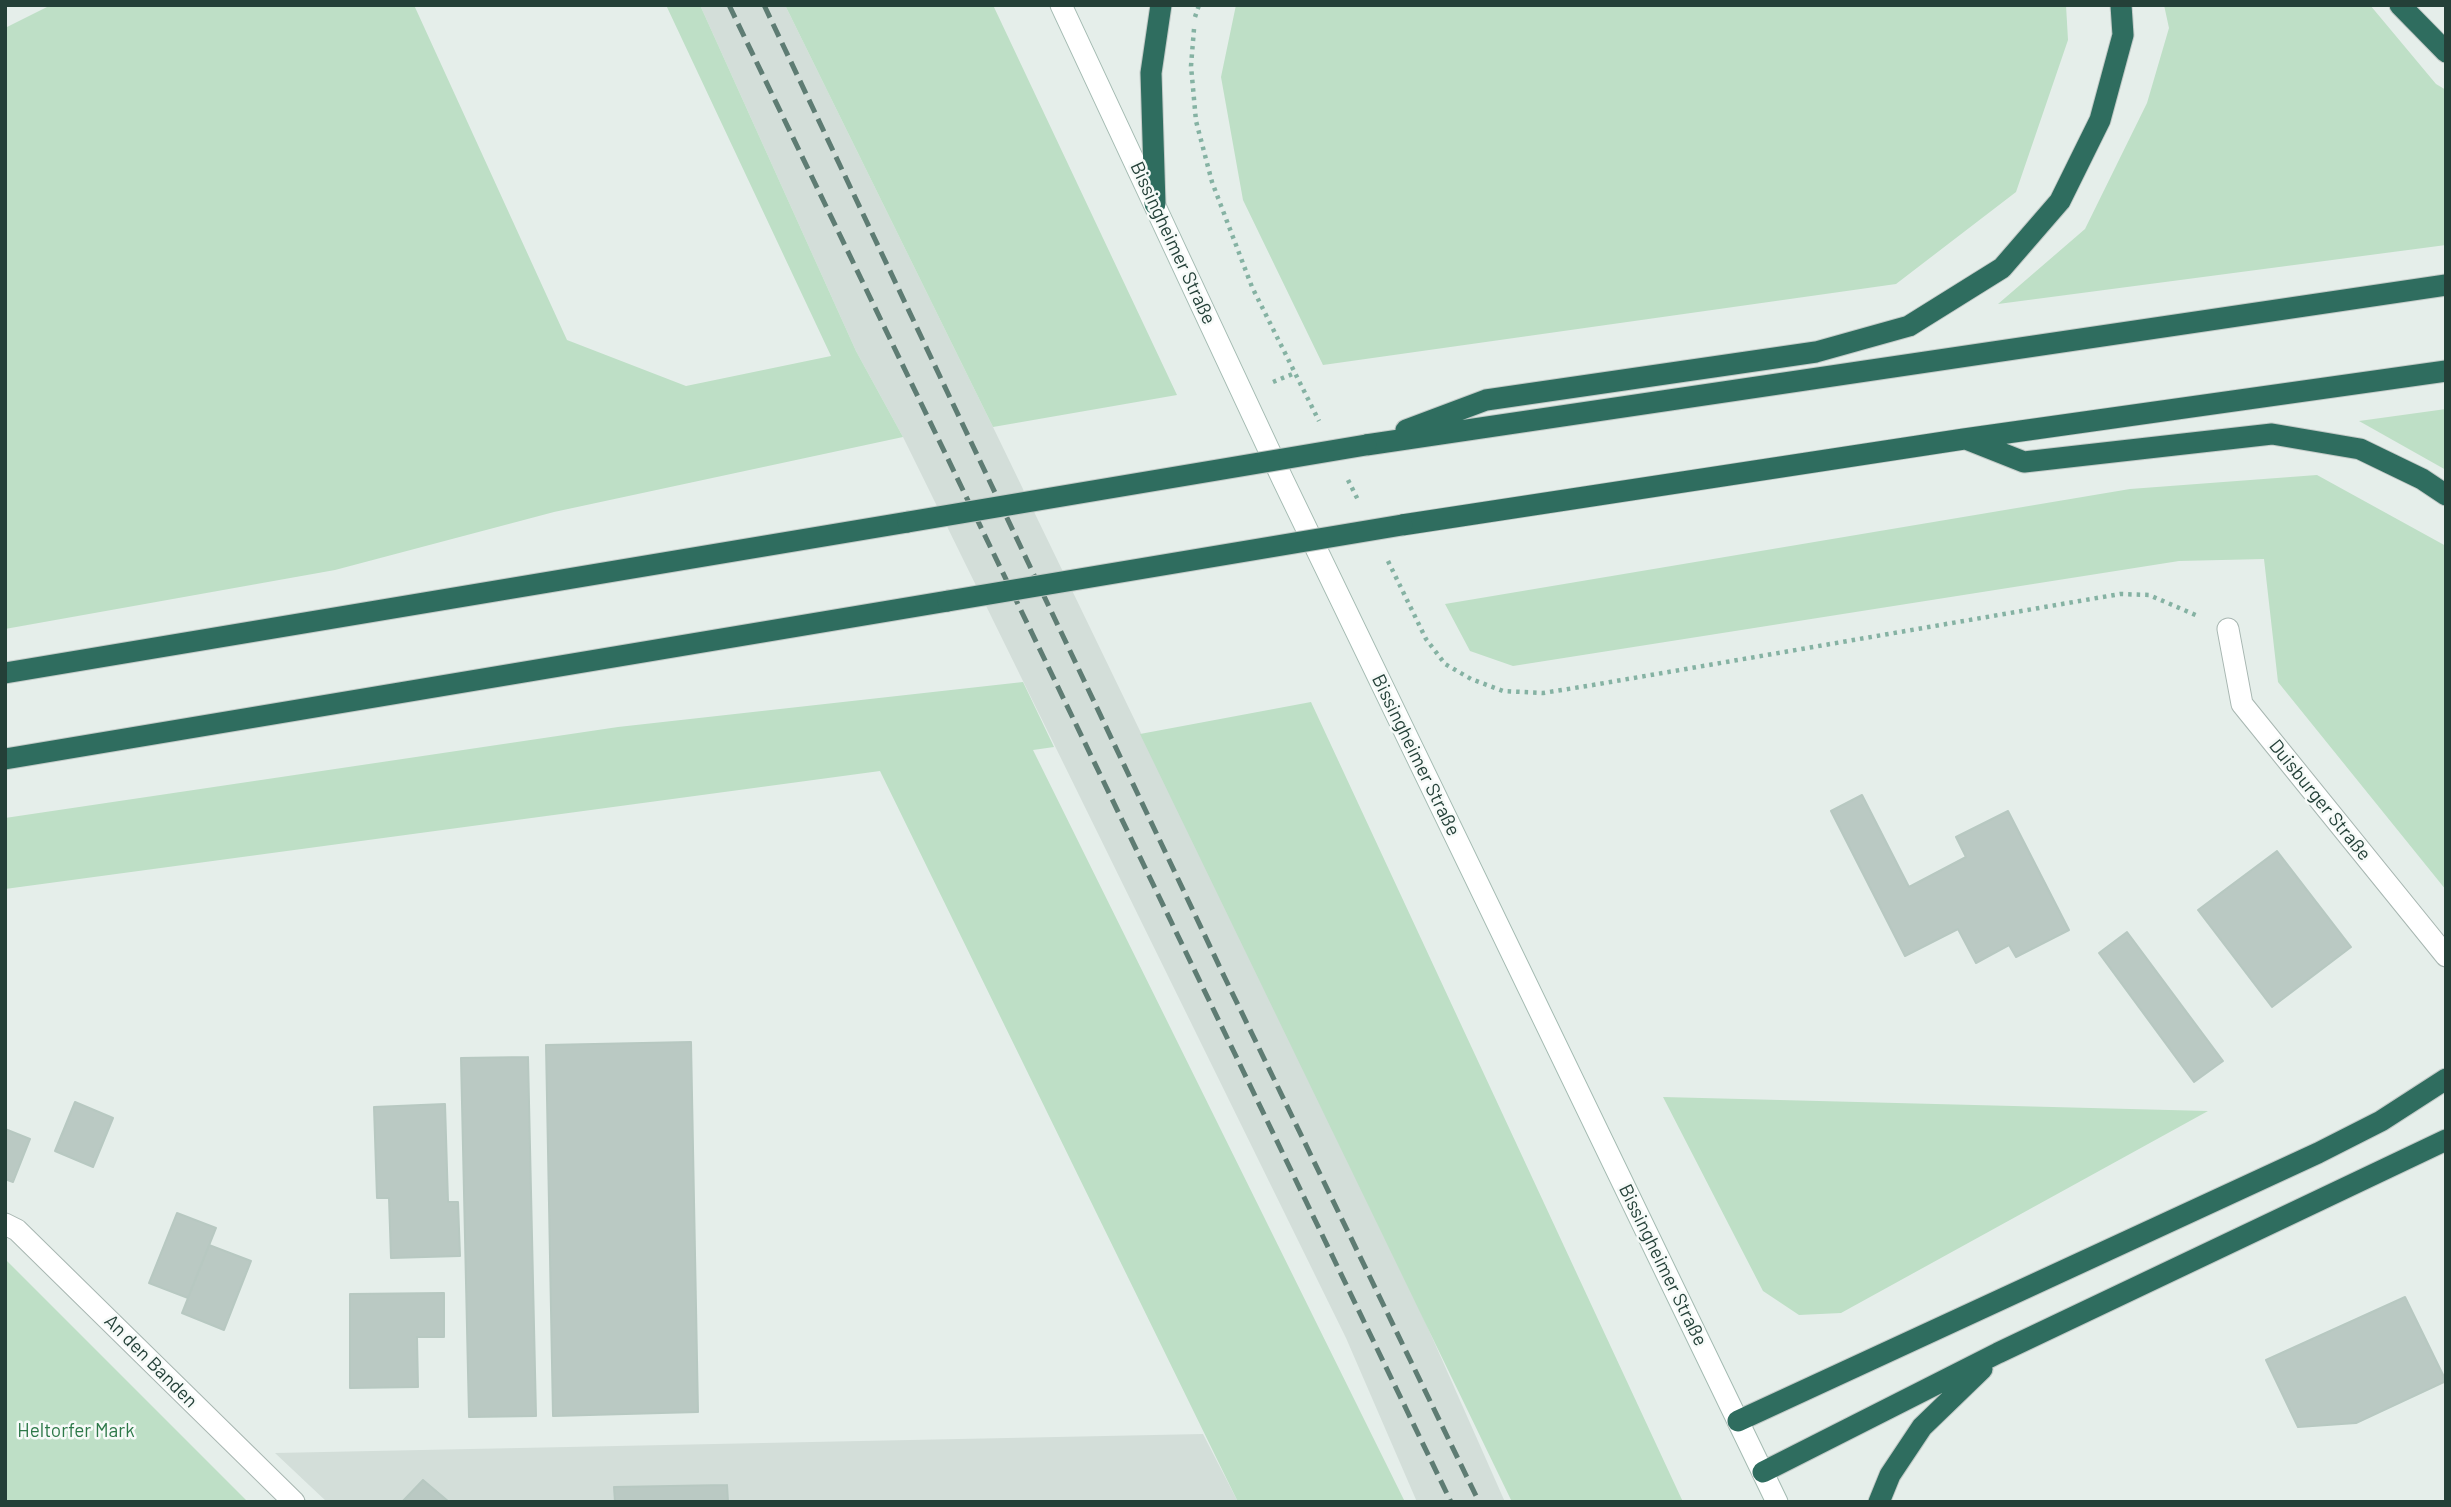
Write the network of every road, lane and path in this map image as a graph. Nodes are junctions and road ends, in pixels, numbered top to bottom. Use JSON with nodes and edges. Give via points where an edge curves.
{"nodes":[{"id":1,"x":1061,"y":5,"type":"edge"},
{"id":2,"x":1161,"y":5,"type":"edge"},
{"id":3,"x":2121,"y":5,"type":"edge"},
{"id":4,"x":2400,"y":5,"type":"edge"},
{"id":5,"x":2446,"y":52,"type":"edge"},
{"id":6,"x":1155,"y":204,"type":"junction"},
{"id":7,"x":2446,"y":285,"type":"edge"},
{"id":8,"x":2446,"y":371,"type":"edge"},
{"id":9,"x":1964,"y":439,"type":"junction"},
{"id":10,"x":1366,"y":444,"type":"junction"},
{"id":11,"x":2446,"y":495,"type":"edge"},
{"id":12,"x":2228,"y":629,"type":"dead end"},
{"id":13,"x":5,"y":673,"type":"edge"},
{"id":14,"x":5,"y":759,"type":"edge"},
{"id":15,"x":2446,"y":956,"type":"edge"},
{"id":16,"x":2446,"y":1079,"type":"edge"},
{"id":17,"x":2446,"y":1140,"type":"edge"},
{"id":18,"x":5,"y":1224,"type":"edge"},
{"id":19,"x":1998,"y":1353,"type":"junction"},
{"id":20,"x":1738,"y":1421,"type":"junction"},
{"id":21,"x":1763,"y":1472,"type":"junction"},
{"id":22,"x":294,"y":1502,"type":"edge"},
{"id":23,"x":1777,"y":1502,"type":"edge"},
{"id":24,"x":1879,"y":1502,"type":"edge"}],
"edges":[{"from":1,"to":6,"type":"street","name":"Bissingheimer Straße"},
{"from":2,"to":6,"type":"highway","via":[[1151,73]]},
{"from":3,"to":10,"type":"highway","via":[[2123,35],[2100,120],[2060,201],[2002,268],[1909,326],[1816,352],[1486,400]]},
{"from":4,"to":5,"type":"highway"},
{"from":6,"to":20,"type":"street","name":"Bissingheimer Straße","via":[[1289,492]]},
{"from":7,"to":10,"type":"highway"},
{"from":8,"to":9,"type":"highway"},
{"from":9,"to":11,"type":"highway","via":[[2024,462],[2272,434],[2360,449]]},
{"from":9,"to":14,"type":"highway","bridge":true,"via":[[1402,525]]},
{"from":10,"to":13,"type":"highway","bridge":true},
{"from":12,"to":15,"type":"street","name":"Duisburger Straße","via":[[2242,705]]},
{"from":16,"to":20,"type":"highway","via":[[2381,1121],[2318,1153]]},
{"from":17,"to":19,"type":"highway"},
{"from":18,"to":22,"type":"street","name":"An den Banden","via":[[17,1230]]},
{"from":19,"to":21,"type":"highway"},
{"from":19,"to":24,"type":"highway","via":[[1922,1427],[1890,1475]]},
{"from":20,"to":21,"type":"street","name":"Bissingheimer Straße"},
{"from":21,"to":23,"type":"street","name":"Bissingheimer Straße"}]}
